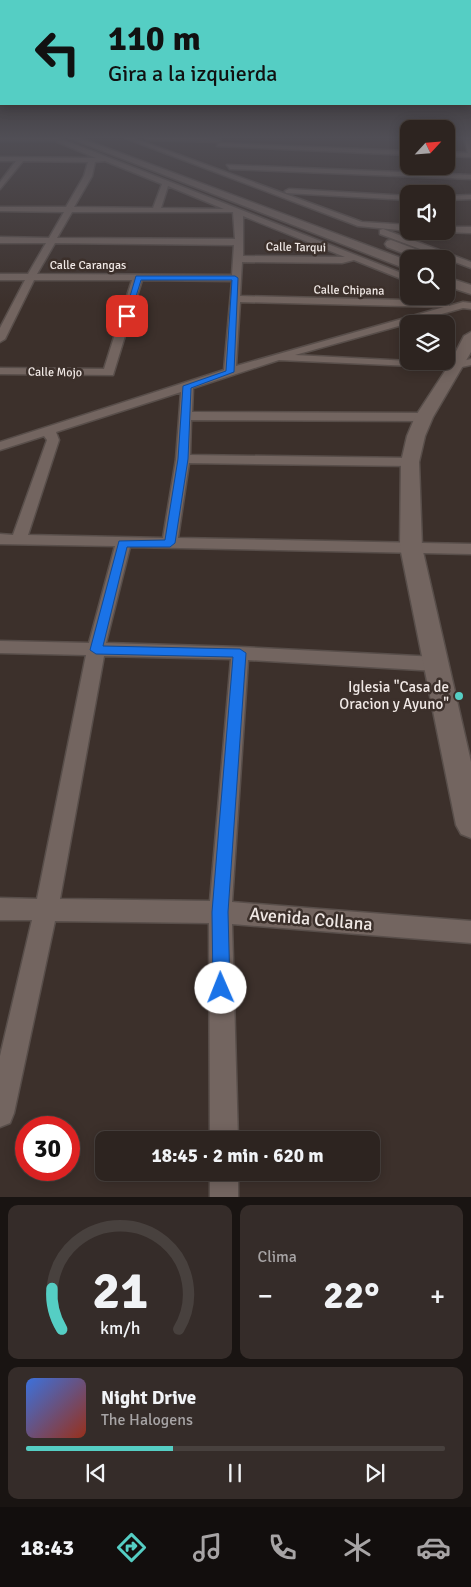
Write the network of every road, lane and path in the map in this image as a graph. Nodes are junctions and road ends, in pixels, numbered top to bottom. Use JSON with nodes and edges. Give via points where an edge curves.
{"nodes":[{"id":1,"x":78,"y":194,"type":"edge"},
{"id":2,"x":160,"y":194,"type":"edge"},
{"id":3,"x":196,"y":194,"type":"edge"},
{"id":4,"x":237,"y":194,"type":"edge"},
{"id":5,"x":251,"y":194,"type":"edge"},
{"id":6,"x":282,"y":194,"type":"edge"},
{"id":7,"x":471,"y":197,"type":"edge"},
{"id":8,"x":455,"y":198,"type":"edge"},
{"id":9,"x":263,"y":208,"type":"junction"},
{"id":10,"x":0,"y":209,"type":"edge"},
{"id":11,"x":69,"y":209,"type":"junction"},
{"id":12,"x":156,"y":210,"type":"junction"},
{"id":13,"x":239,"y":211,"type":"junction"},
{"id":14,"x":365,"y":225,"type":"junction"},
{"id":15,"x":345,"y":226,"type":"junction"},
{"id":16,"x":400,"y":227,"type":"edge"},
{"id":17,"x":455,"y":230,"type":"edge"},
{"id":18,"x":471,"y":230,"type":"edge"},
{"id":19,"x":0,"y":240,"type":"edge"},
{"id":20,"x":52,"y":240,"type":"junction"},
{"id":21,"x":239,"y":242,"type":"junction"},
{"id":22,"x":407,"y":250,"type":"edge"},
{"id":23,"x":354,"y":258,"type":"junction"},
{"id":24,"x":238,"y":259,"type":"junction"},
{"id":25,"x":400,"y":262,"type":"edge"},
{"id":26,"x":471,"y":265,"type":"edge"},
{"id":27,"x":455,"y":268,"type":"edge"},
{"id":28,"x":471,"y":274,"type":"edge"},
{"id":29,"x":400,"y":276,"type":"edge"},
{"id":30,"x":0,"y":277,"type":"edge"},
{"id":31,"x":31,"y":277,"type":"junction"},
{"id":32,"x":138,"y":278,"type":"junction"},
{"id":33,"x":235,"y":278,"type":"junction"},
{"id":34,"x":455,"y":284,"type":"edge"},
{"id":35,"x":471,"y":290,"type":"edge"},
{"id":36,"x":455,"y":298,"type":"edge"},
{"id":37,"x":234,"y":299,"type":"junction"},
{"id":38,"x":467,"y":306,"type":"edge"},
{"id":39,"x":471,"y":336,"type":"edge"},
{"id":40,"x":0,"y":339,"type":"edge"},
{"id":41,"x":276,"y":357,"type":"junction"},
{"id":42,"x":466,"y":367,"type":"edge"},
{"id":43,"x":0,"y":371,"type":"edge"},
{"id":44,"x":230,"y":372,"type":"junction"},
{"id":45,"x":109,"y":373,"type":"joint"},
{"id":46,"x":187,"y":386,"type":"junction"},
{"id":47,"x":187,"y":416,"type":"junction"},
{"id":48,"x":424,"y":417,"type":"junction"},
{"id":49,"x":48,"y":430,"type":"junction"},
{"id":50,"x":0,"y":446,"type":"edge"},
{"id":51,"x":183,"y":459,"type":"junction"},
{"id":52,"x":410,"y":462,"type":"junction"},
{"id":53,"x":0,"y":539,"type":"edge"},
{"id":54,"x":19,"y":539,"type":"junction"},
{"id":55,"x":170,"y":543,"type":"junction"},
{"id":56,"x":123,"y":544,"type":"junction"},
{"id":57,"x":411,"y":547,"type":"junction"},
{"id":58,"x":471,"y":549,"type":"edge"},
{"id":59,"x":0,"y":648,"type":"edge"},
{"id":60,"x":96,"y":650,"type":"junction"},
{"id":61,"x":240,"y":653,"type":"junction"},
{"id":62,"x":437,"y":664,"type":"junction"},
{"id":63,"x":471,"y":825,"type":"edge"},
{"id":64,"x":0,"y":909,"type":"edge"},
{"id":65,"x":46,"y":911,"type":"junction"},
{"id":66,"x":220,"y":912,"type":"junction"},
{"id":67,"x":471,"y":932,"type":"edge"},
{"id":68,"x":0,"y":1113,"type":"edge"},
{"id":69,"x":224,"y":1131,"type":"edge"},
{"id":70,"x":224,"y":1181,"type":"edge"},
{"id":71,"x":224,"y":1197,"type":"edge"}],
"edges":[{"from":1,"to":11,"type":"street"},
{"from":2,"to":12,"type":"street"},
{"from":3,"to":13,"type":"street"},
{"from":4,"to":9,"type":"street"},
{"from":5,"to":15,"type":"street"},
{"from":6,"to":14,"type":"street"},
{"from":7,"to":8,"type":"street"},
{"from":9,"to":13,"type":"street"},
{"from":9,"to":25,"type":"street"},
{"from":10,"to":11,"type":"street"},
{"from":11,"to":12,"type":"street"},
{"from":11,"to":20,"type":"street"},
{"from":12,"to":13,"type":"street"},
{"from":13,"to":21,"type":"street"},
{"from":13,"to":23,"type":"street"},
{"from":14,"to":15,"type":"street"},
{"from":14,"to":16,"type":"street"},
{"from":14,"to":26,"type":"street"},
{"from":15,"to":22,"type":"street"},
{"from":17,"to":18,"type":"street"},
{"from":19,"to":20,"type":"street"},
{"from":20,"to":21,"type":"street"},
{"from":20,"to":31,"type":"street"},
{"from":21,"to":24,"type":"street"},
{"from":23,"to":24,"type":"street","name":"Calle Tarqui"},
{"from":23,"to":29,"type":"street"},
{"from":24,"to":33,"type":"street"},
{"from":27,"to":28,"type":"street"},
{"from":30,"to":31,"type":"street","name":"Calle Carangas"},
{"from":31,"to":32,"type":"street","name":"Calle Carangas"},
{"from":31,"to":40,"type":"street"},
{"from":32,"to":33,"type":"street","name":"Calle Carangas"},
{"from":32,"to":45,"type":"street"},
{"from":33,"to":37,"type":"street"},
{"from":34,"to":35,"type":"street"},
{"from":36,"to":38,"type":"street"},
{"from":37,"to":38,"type":"street","name":"Calle Chipana"},
{"from":37,"to":44,"type":"street"},
{"from":38,"to":41,"type":"street"},
{"from":39,"to":42,"type":"street"},
{"from":41,"to":42,"type":"street"},
{"from":41,"to":44,"type":"street"},
{"from":42,"to":48,"type":"street"},
{"from":43,"to":45,"type":"street","name":"Calle Mojo"},
{"from":44,"to":46,"type":"street"},
{"from":46,"to":47,"type":"street"},
{"from":46,"to":49,"type":"street"},
{"from":47,"to":48,"type":"street"},
{"from":47,"to":51,"type":"street"},
{"from":48,"to":52,"type":"street"},
{"from":49,"to":50,"type":"street"},
{"from":49,"to":54,"type":"street","via":[[53,440]]},
{"from":51,"to":52,"type":"street"},
{"from":51,"to":55,"type":"street"},
{"from":52,"to":57,"type":"street"},
{"from":53,"to":54,"type":"street"},
{"from":54,"to":56,"type":"street"},
{"from":55,"to":56,"type":"street"},
{"from":55,"to":57,"type":"street"},
{"from":56,"to":60,"type":"street"},
{"from":57,"to":58,"type":"street"},
{"from":57,"to":62,"type":"street"},
{"from":59,"to":60,"type":"street"},
{"from":60,"to":61,"type":"street"},
{"from":60,"to":65,"type":"street"},
{"from":61,"to":62,"type":"street"},
{"from":61,"to":66,"type":"street"},
{"from":62,"to":63,"type":"street"},
{"from":64,"to":65,"type":"street","name":"Avenida Collana"},
{"from":65,"to":66,"type":"street","name":"Avenida Collana"},
{"from":65,"to":68,"type":"street"},
{"from":66,"to":67,"type":"street","name":"Avenida Collana"},
{"from":66,"to":69,"type":"street"},
{"from":70,"to":71,"type":"street"}]}
